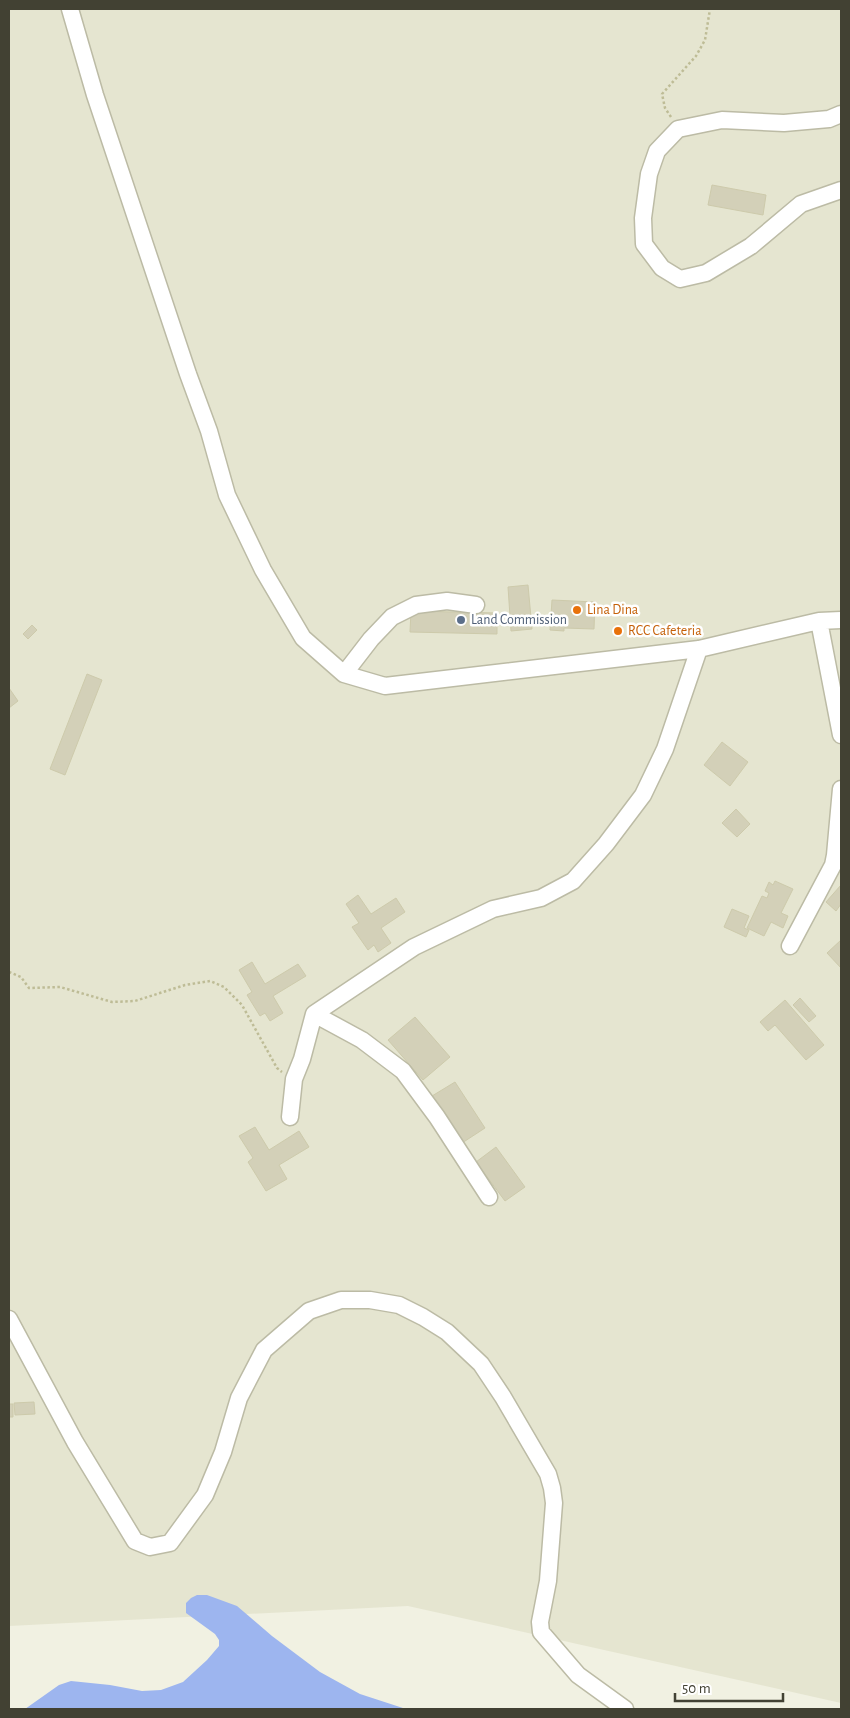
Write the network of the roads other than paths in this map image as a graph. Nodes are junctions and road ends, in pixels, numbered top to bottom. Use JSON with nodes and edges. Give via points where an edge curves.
{"nodes":[{"id":1,"x":70,"y":9,"type":"edge"},
{"id":2,"x":841,"y":114,"type":"edge"},
{"id":3,"x":841,"y":190,"type":"edge"},
{"id":4,"x":476,"y":605,"type":"dead end"},
{"id":5,"x":819,"y":620,"type":"junction"},
{"id":6,"x":841,"y":620,"type":"edge"},
{"id":7,"x":699,"y":649,"type":"junction"},
{"id":8,"x":344,"y":674,"type":"junction"},
{"id":9,"x":841,"y":735,"type":"edge"},
{"id":10,"x":841,"y":790,"type":"edge"},
{"id":11,"x":790,"y":946,"type":"dead end"},
{"id":12,"x":314,"y":1014,"type":"junction"},
{"id":13,"x":290,"y":1117,"type":"dead end"},
{"id":14,"x":488,"y":1197,"type":"dead end"},
{"id":15,"x":9,"y":1319,"type":"edge"},
{"id":16,"x":625,"y":1709,"type":"edge"}],
"edges":[{"from":1,"to":8,"type":"street","via":[[95,95],[209,431],[227,495],[263,570],[303,638]]},
{"from":2,"to":3,"type":"street","via":[[829,119],[784,123],[722,120],[678,130],[657,151],[649,174],[644,244],[662,268],[680,279],[706,274],[751,246],[801,204]]},
{"from":4,"to":8,"type":"street","via":[[447,601],[416,605],[392,617]]},
{"from":5,"to":6,"type":"street"},
{"from":5,"to":7,"type":"street"},
{"from":5,"to":9,"type":"street"},
{"from":7,"to":8,"type":"street","via":[[385,686]]},
{"from":7,"to":12,"type":"street","via":[[665,749],[643,795],[606,844],[572,881],[542,898],[493,909],[414,947]]},
{"from":10,"to":11,"type":"street","via":[[833,865]]},
{"from":12,"to":13,"type":"street","via":[[294,1079]]},
{"from":12,"to":14,"type":"street","via":[[362,1040],[403,1071]]},
{"from":15,"to":16,"type":"street","via":[[75,1442],[135,1541],[150,1547],[170,1543],[206,1495],[239,1398],[264,1350],[309,1311],[341,1300],[370,1300],[398,1305],[447,1332],[481,1364],[548,1474],[554,1503],[541,1632],[578,1675]]}]}
